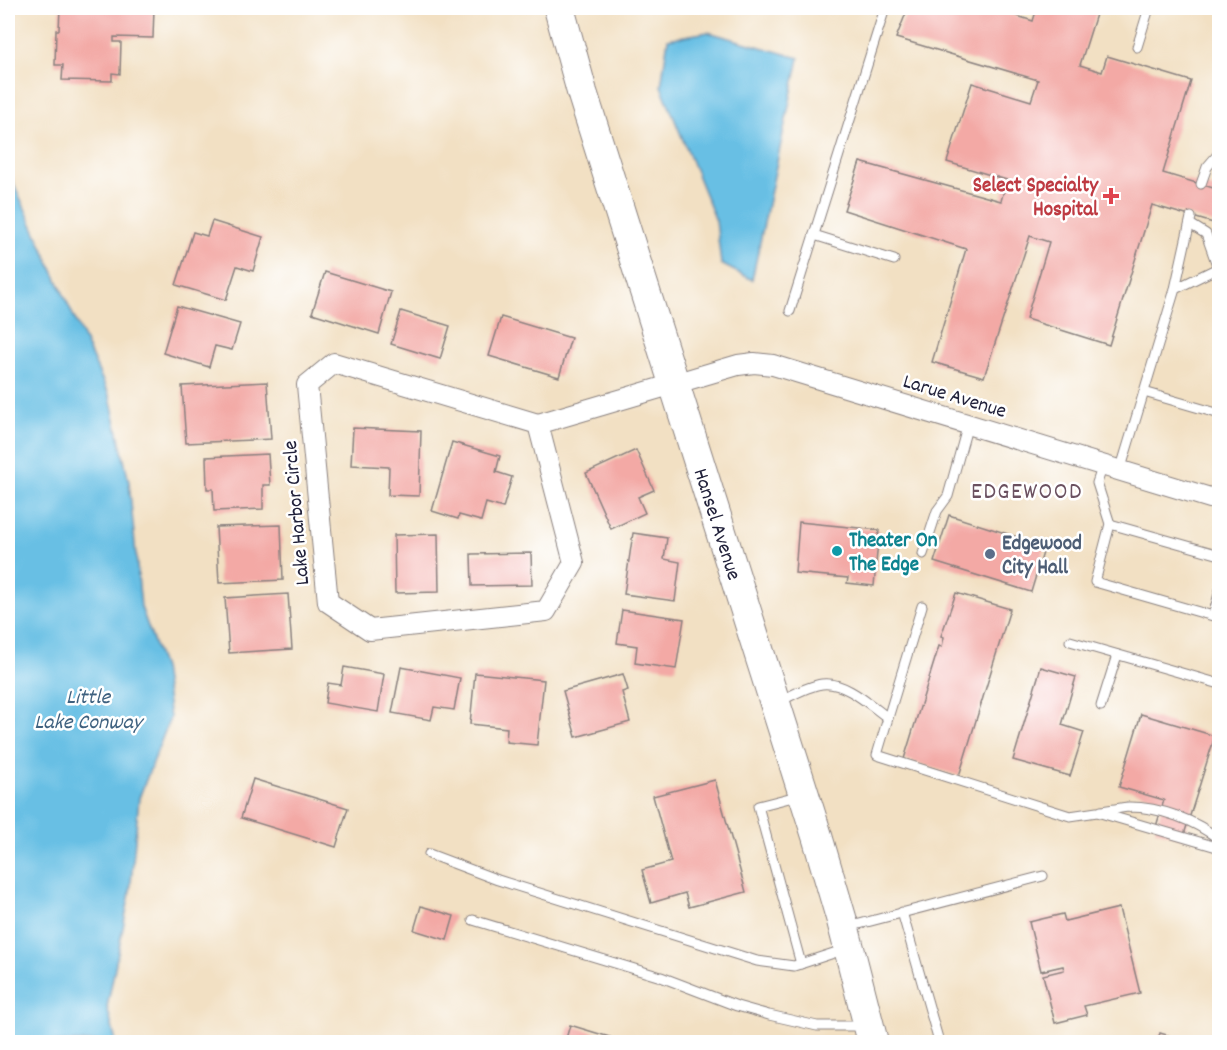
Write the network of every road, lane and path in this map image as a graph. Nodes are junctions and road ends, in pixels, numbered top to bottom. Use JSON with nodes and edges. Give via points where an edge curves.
{"nodes":[{"id":1,"x":559,"y":8,"type":"edge"},
{"id":2,"x":885,"y":8,"type":"edge"},
{"id":3,"x":1149,"y":8,"type":"edge"},
{"id":4,"x":1137,"y":47,"type":"dead end"},
{"id":5,"x":1220,"y":152,"type":"edge"},
{"id":6,"x":1202,"y":184,"type":"dead end"},
{"id":7,"x":814,"y":235,"type":"junction"},
{"id":8,"x":894,"y":260,"type":"dead end"},
{"id":9,"x":1219,"y":268,"type":"edge"},
{"id":10,"x":1175,"y":289,"type":"junction"},
{"id":11,"x":790,"y":310,"type":"dead end"},
{"id":12,"x":675,"y":384,"type":"junction"},
{"id":13,"x":1144,"y":392,"type":"junction"},
{"id":14,"x":1220,"y":414,"type":"edge"},
{"id":15,"x":538,"y":424,"type":"junction"},
{"id":16,"x":968,"y":424,"type":"junction"},
{"id":17,"x":1111,"y":468,"type":"junction"},
{"id":18,"x":1220,"y":501,"type":"edge"},
{"id":19,"x":1110,"y":524,"type":"junction"},
{"id":20,"x":922,"y":554,"type":"dead end"},
{"id":21,"x":1220,"y":555,"type":"edge"},
{"id":22,"x":1220,"y":590,"type":"edge"},
{"id":23,"x":922,"y":606,"type":"dead end"},
{"id":24,"x":1070,"y":641,"type":"dead end"},
{"id":25,"x":1117,"y":655,"type":"junction"},
{"id":26,"x":1220,"y":684,"type":"edge"},
{"id":27,"x":775,"y":702,"type":"junction"},
{"id":28,"x":1101,"y":706,"type":"dead end"},
{"id":29,"x":888,"y":718,"type":"junction"},
{"id":30,"x":804,"y":794,"type":"junction"},
{"id":31,"x":1097,"y":812,"type":"junction"},
{"id":32,"x":1220,"y":840,"type":"edge"},
{"id":33,"x":1220,"y":848,"type":"edge"},
{"id":34,"x":429,"y":854,"type":"dead end"},
{"id":35,"x":1043,"y":876,"type":"dead end"},
{"id":36,"x":902,"y":912,"type":"junction"},
{"id":37,"x":473,"y":920,"type":"dead end"},
{"id":38,"x":846,"y":938,"type":"junction"},
{"id":39,"x":801,"y":964,"type":"junction"},
{"id":40,"x":871,"y":1034,"type":"edge"},
{"id":41,"x":939,"y":1042,"type":"edge"}],
"edges":[{"from":1,"to":12,"type":"main road","name":"Hansel Avenue"},
{"from":2,"to":7,"type":"lane"},
{"from":3,"to":4,"type":"lane"},
{"from":5,"to":6,"type":"lane","via":[[1206,166]]},
{"from":7,"to":8,"type":"lane"},
{"from":7,"to":11,"type":"lane"},
{"from":9,"to":10,"type":"lane"},
{"from":9,"to":10,"type":"lane","via":[[1206,234],[1191,220]]},
{"from":10,"to":13,"type":"lane"},
{"from":12,"to":15,"type":"street","name":"Larue Avenue"},
{"from":12,"to":16,"type":"street","name":"Larue Avenue","via":[[738,365],[772,365]]},
{"from":12,"to":27,"type":"main road","name":"Hansel Avenue"},
{"from":13,"to":14,"type":"lane"},
{"from":13,"to":17,"type":"lane"},
{"from":15,"to":15,"type":"street","name":"Lake Harbor Circle","via":[[334,363],[307,385],[328,602],[370,630],[546,611],[574,563]]},
{"from":16,"to":17,"type":"street","name":"Larue Avenue"},
{"from":16,"to":20,"type":"lane","via":[[948,496],[937,511]]},
{"from":17,"to":18,"type":"street","name":"Larue Avenue"},
{"from":17,"to":19,"type":"lane","via":[[1097,483]]},
{"from":19,"to":21,"type":"lane"},
{"from":19,"to":22,"type":"lane","via":[[1095,582],[1213,616]]},
{"from":23,"to":29,"type":"lane"},
{"from":24,"to":25,"type":"lane"},
{"from":25,"to":26,"type":"lane"},
{"from":25,"to":28,"type":"lane"},
{"from":27,"to":29,"type":"lane","via":[[822,684],[852,693]]},
{"from":27,"to":30,"type":"main road","name":"Hansel Avenue"},
{"from":29,"to":31,"type":"lane","via":[[877,755],[1070,816]]},
{"from":30,"to":38,"type":"main road","name":"Hansel Avenue"},
{"from":30,"to":39,"type":"lane","via":[[758,806]]},
{"from":31,"to":32,"type":"lane","via":[[1129,807],[1156,810],[1198,824]]},
{"from":31,"to":33,"type":"lane"},
{"from":34,"to":39,"type":"lane","via":[[498,880],[757,962]]},
{"from":35,"to":36,"type":"lane"},
{"from":36,"to":38,"type":"lane"},
{"from":36,"to":41,"type":"lane"},
{"from":37,"to":40,"type":"lane","via":[[661,977],[737,1006],[818,1026]]},
{"from":38,"to":39,"type":"lane"},
{"from":38,"to":40,"type":"main road","name":"Hansel Avenue"}]}
